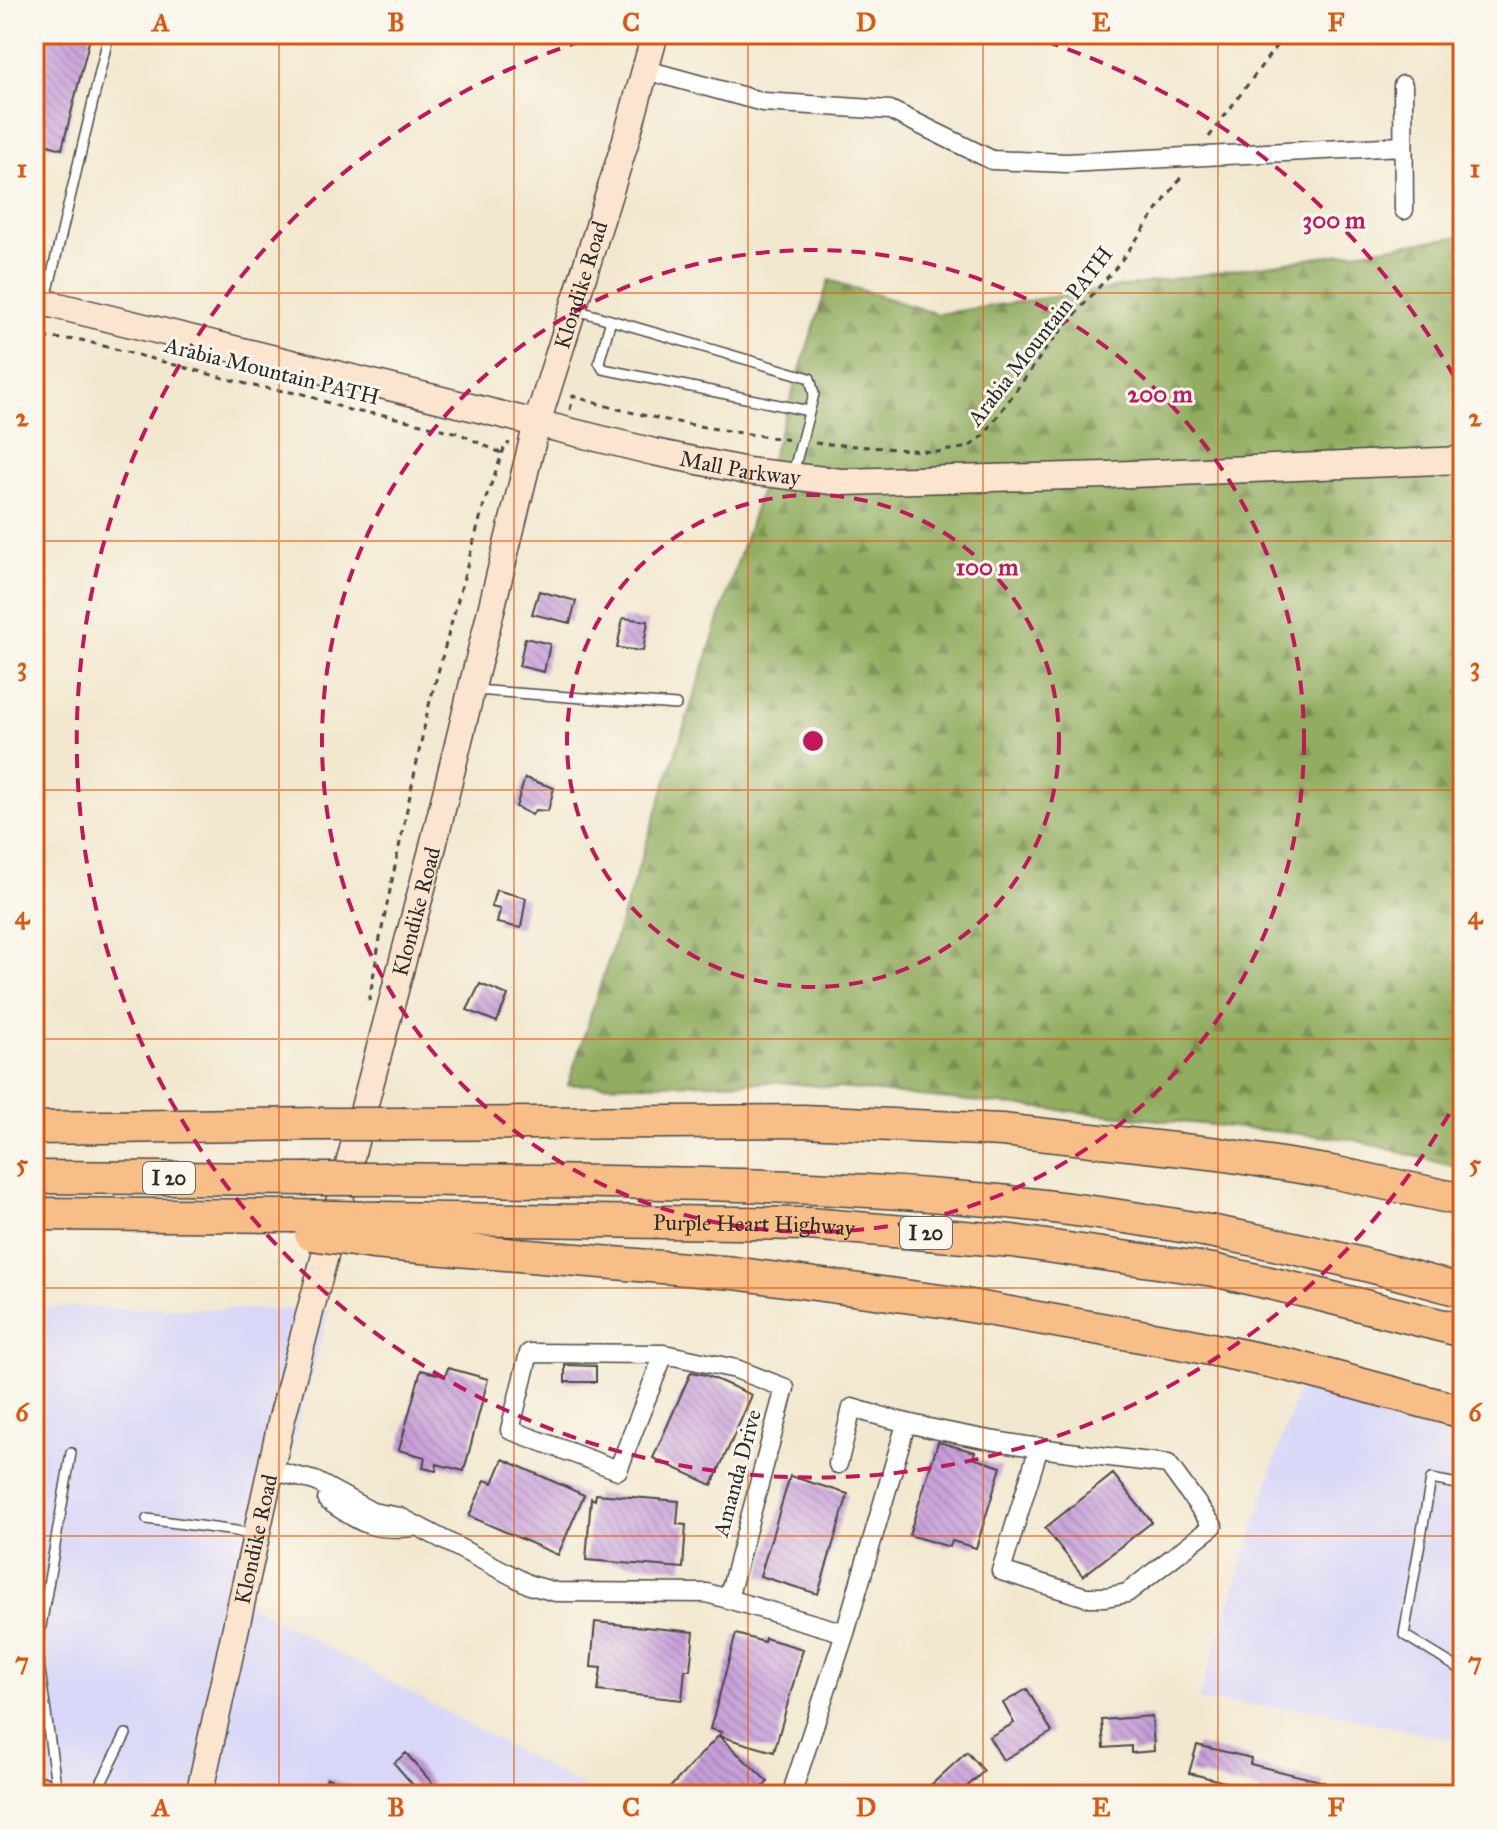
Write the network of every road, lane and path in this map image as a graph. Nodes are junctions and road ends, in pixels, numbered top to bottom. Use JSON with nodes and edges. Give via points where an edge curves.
{"nodes":[{"id":1,"x":109,"y":34,"type":"edge"},
{"id":2,"x":655,"y":34,"type":"edge"},
{"id":3,"x":1285,"y":34,"type":"edge"},
{"id":4,"x":646,"y":70,"type":"junction"},
{"id":5,"x":1403,"y":85,"type":"dead end"},
{"id":6,"x":1403,"y":146,"type":"junction"},
{"id":7,"x":1196,"y":156,"type":"junction"},
{"id":8,"x":1404,"y":210,"type":"dead end"},
{"id":9,"x":40,"y":301,"type":"edge"},
{"id":10,"x":573,"y":309,"type":"junction"},
{"id":11,"x":611,"y":320,"type":"junction"},
{"id":12,"x":34,"y":329,"type":"edge"},
{"id":13,"x":573,"y":396,"type":"dead end"},
{"id":14,"x":809,"y":411,"type":"junction"},
{"id":15,"x":537,"y":423,"type":"junction"},
{"id":16,"x":802,"y":441,"type":"junction"},
{"id":17,"x":501,"y":453,"type":"dead end"},
{"id":18,"x":1463,"y":460,"type":"edge"},
{"id":19,"x":792,"y":476,"type":"junction"},
{"id":20,"x":471,"y":690,"type":"junction"},
{"id":21,"x":676,"y":705,"type":"dead end"},
{"id":22,"x":34,"y":1128,"type":"edge"},
{"id":23,"x":34,"y":1177,"type":"edge"},
{"id":24,"x":1463,"y":1200,"type":"edge"},
{"id":25,"x":34,"y":1214,"type":"edge"},
{"id":26,"x":377,"y":1231,"type":"junction"},
{"id":27,"x":1463,"y":1291,"type":"edge"},
{"id":28,"x":1463,"y":1331,"type":"edge"},
{"id":29,"x":664,"y":1354,"type":"junction"},
{"id":30,"x":1463,"y":1412,"type":"edge"},
{"id":31,"x":906,"y":1424,"type":"junction"},
{"id":32,"x":1039,"y":1447,"type":"junction"},
{"id":33,"x":71,"y":1453,"type":"dead end"},
{"id":34,"x":838,"y":1464,"type":"dead end"},
{"id":35,"x":269,"y":1477,"type":"junction"},
{"id":36,"x":1463,"y":1485,"type":"edge"},
{"id":37,"x":147,"y":1519,"type":"dead end"},
{"id":38,"x":256,"y":1536,"type":"junction"},
{"id":39,"x":728,"y":1599,"type":"junction"},
{"id":40,"x":845,"y":1633,"type":"junction"},
{"id":41,"x":1463,"y":1671,"type":"edge"},
{"id":42,"x":39,"y":1692,"type":"edge"},
{"id":43,"x":126,"y":1734,"type":"dead end"},
{"id":44,"x":34,"y":1788,"type":"edge"},
{"id":45,"x":54,"y":1795,"type":"edge"},
{"id":46,"x":95,"y":1795,"type":"edge"},
{"id":47,"x":199,"y":1795,"type":"edge"},
{"id":48,"x":791,"y":1795,"type":"edge"}],
"edges":[{"from":1,"to":9,"type":"lane"},
{"from":2,"to":4,"type":"street","name":"Klondike Road"},
{"from":3,"to":7,"type":"path","name":"Arabia Mountain PATH"},
{"from":4,"to":7,"type":"street","via":[[763,102],[890,110],[992,160],[1066,163]]},
{"from":4,"to":10,"type":"street","name":"Klondike Road"},
{"from":5,"to":6,"type":"street"},
{"from":6,"to":7,"type":"street"},
{"from":6,"to":8,"type":"street"},
{"from":7,"to":16,"type":"path","name":"Arabia Mountain PATH","via":[[1118,265],[1048,346],[984,435],[969,447],[937,452]]},
{"from":9,"to":15,"type":"street","name":"Mall Parkway"},
{"from":10,"to":11,"type":"lane"},
{"from":10,"to":15,"type":"street","name":"Klondike Road"},
{"from":11,"to":14,"type":"lane","via":[[810,378],[814,394]]},
{"from":11,"to":14,"type":"lane","via":[[599,362],[603,369]]},
{"from":12,"to":17,"type":"path","name":"Arabia Mountain PATH","via":[[47,338],[81,340],[303,394],[352,411],[458,433]]},
{"from":13,"to":16,"type":"path","name":"Arabia Mountain PATH","via":[[715,430]]},
{"from":14,"to":16,"type":"lane"},
{"from":15,"to":19,"type":"street","name":"Mall Parkway","via":[[679,457]]},
{"from":15,"to":20,"type":"street","name":"Klondike Road"},
{"from":16,"to":19,"type":"lane"},
{"from":18,"to":19,"type":"street","name":"Mall Parkway","via":[[956,480],[841,482]]},
{"from":20,"to":21,"type":"lane"},
{"from":20,"to":35,"type":"street","name":"Klondike Road"},
{"from":22,"to":24,"type":"highway","bridge":true,"via":[[803,1121],[1002,1130],[1219,1154]]},
{"from":23,"to":27,"type":"highway","name":"Purple Heart Highway","number":"I 20","bridge":true,"via":[[749,1184],[990,1200],[1227,1235]]},
{"from":25,"to":26,"type":"highway","name":"Purple Heart Highway","number":"I 20","bridge":true,"via":[[232,1216]]},
{"from":26,"to":28,"type":"highway","name":"Purple Heart Highway","number":"I 20","via":[[794,1224],[1012,1241],[1213,1270]]},
{"from":26,"to":30,"type":"highway","via":[[948,1302],[1292,1366]]},
{"from":29,"to":29,"type":"street","name":"Amanda Drive","via":[[529,1353],[510,1430],[618,1470]]},
{"from":29,"to":39,"type":"street","name":"Amanda Drive","via":[[736,1369],[785,1388]]},
{"from":31,"to":32,"type":"street"},
{"from":31,"to":34,"type":"street","via":[[852,1408]]},
{"from":31,"to":40,"type":"street"},
{"from":32,"to":32,"type":"street","via":[[1168,1464],[1213,1526],[1127,1593],[1086,1597],[1001,1571]]},
{"from":33,"to":42,"type":"lane","via":[[37,1649]]},
{"from":35,"to":38,"type":"street","name":"Klondike Road"},
{"from":35,"to":39,"type":"street","via":[[317,1493],[364,1524],[420,1526],[530,1585],[556,1592],[707,1593]]},
{"from":36,"to":41,"type":"lane","via":[[1431,1479],[1404,1635]]},
{"from":37,"to":38,"type":"lane"},
{"from":38,"to":47,"type":"street","name":"Klondike Road"},
{"from":39,"to":40,"type":"street"},
{"from":40,"to":48,"type":"street"},
{"from":42,"to":45,"type":"lane"},
{"from":43,"to":46,"type":"lane"},
{"from":44,"to":45,"type":"main road"}]}
